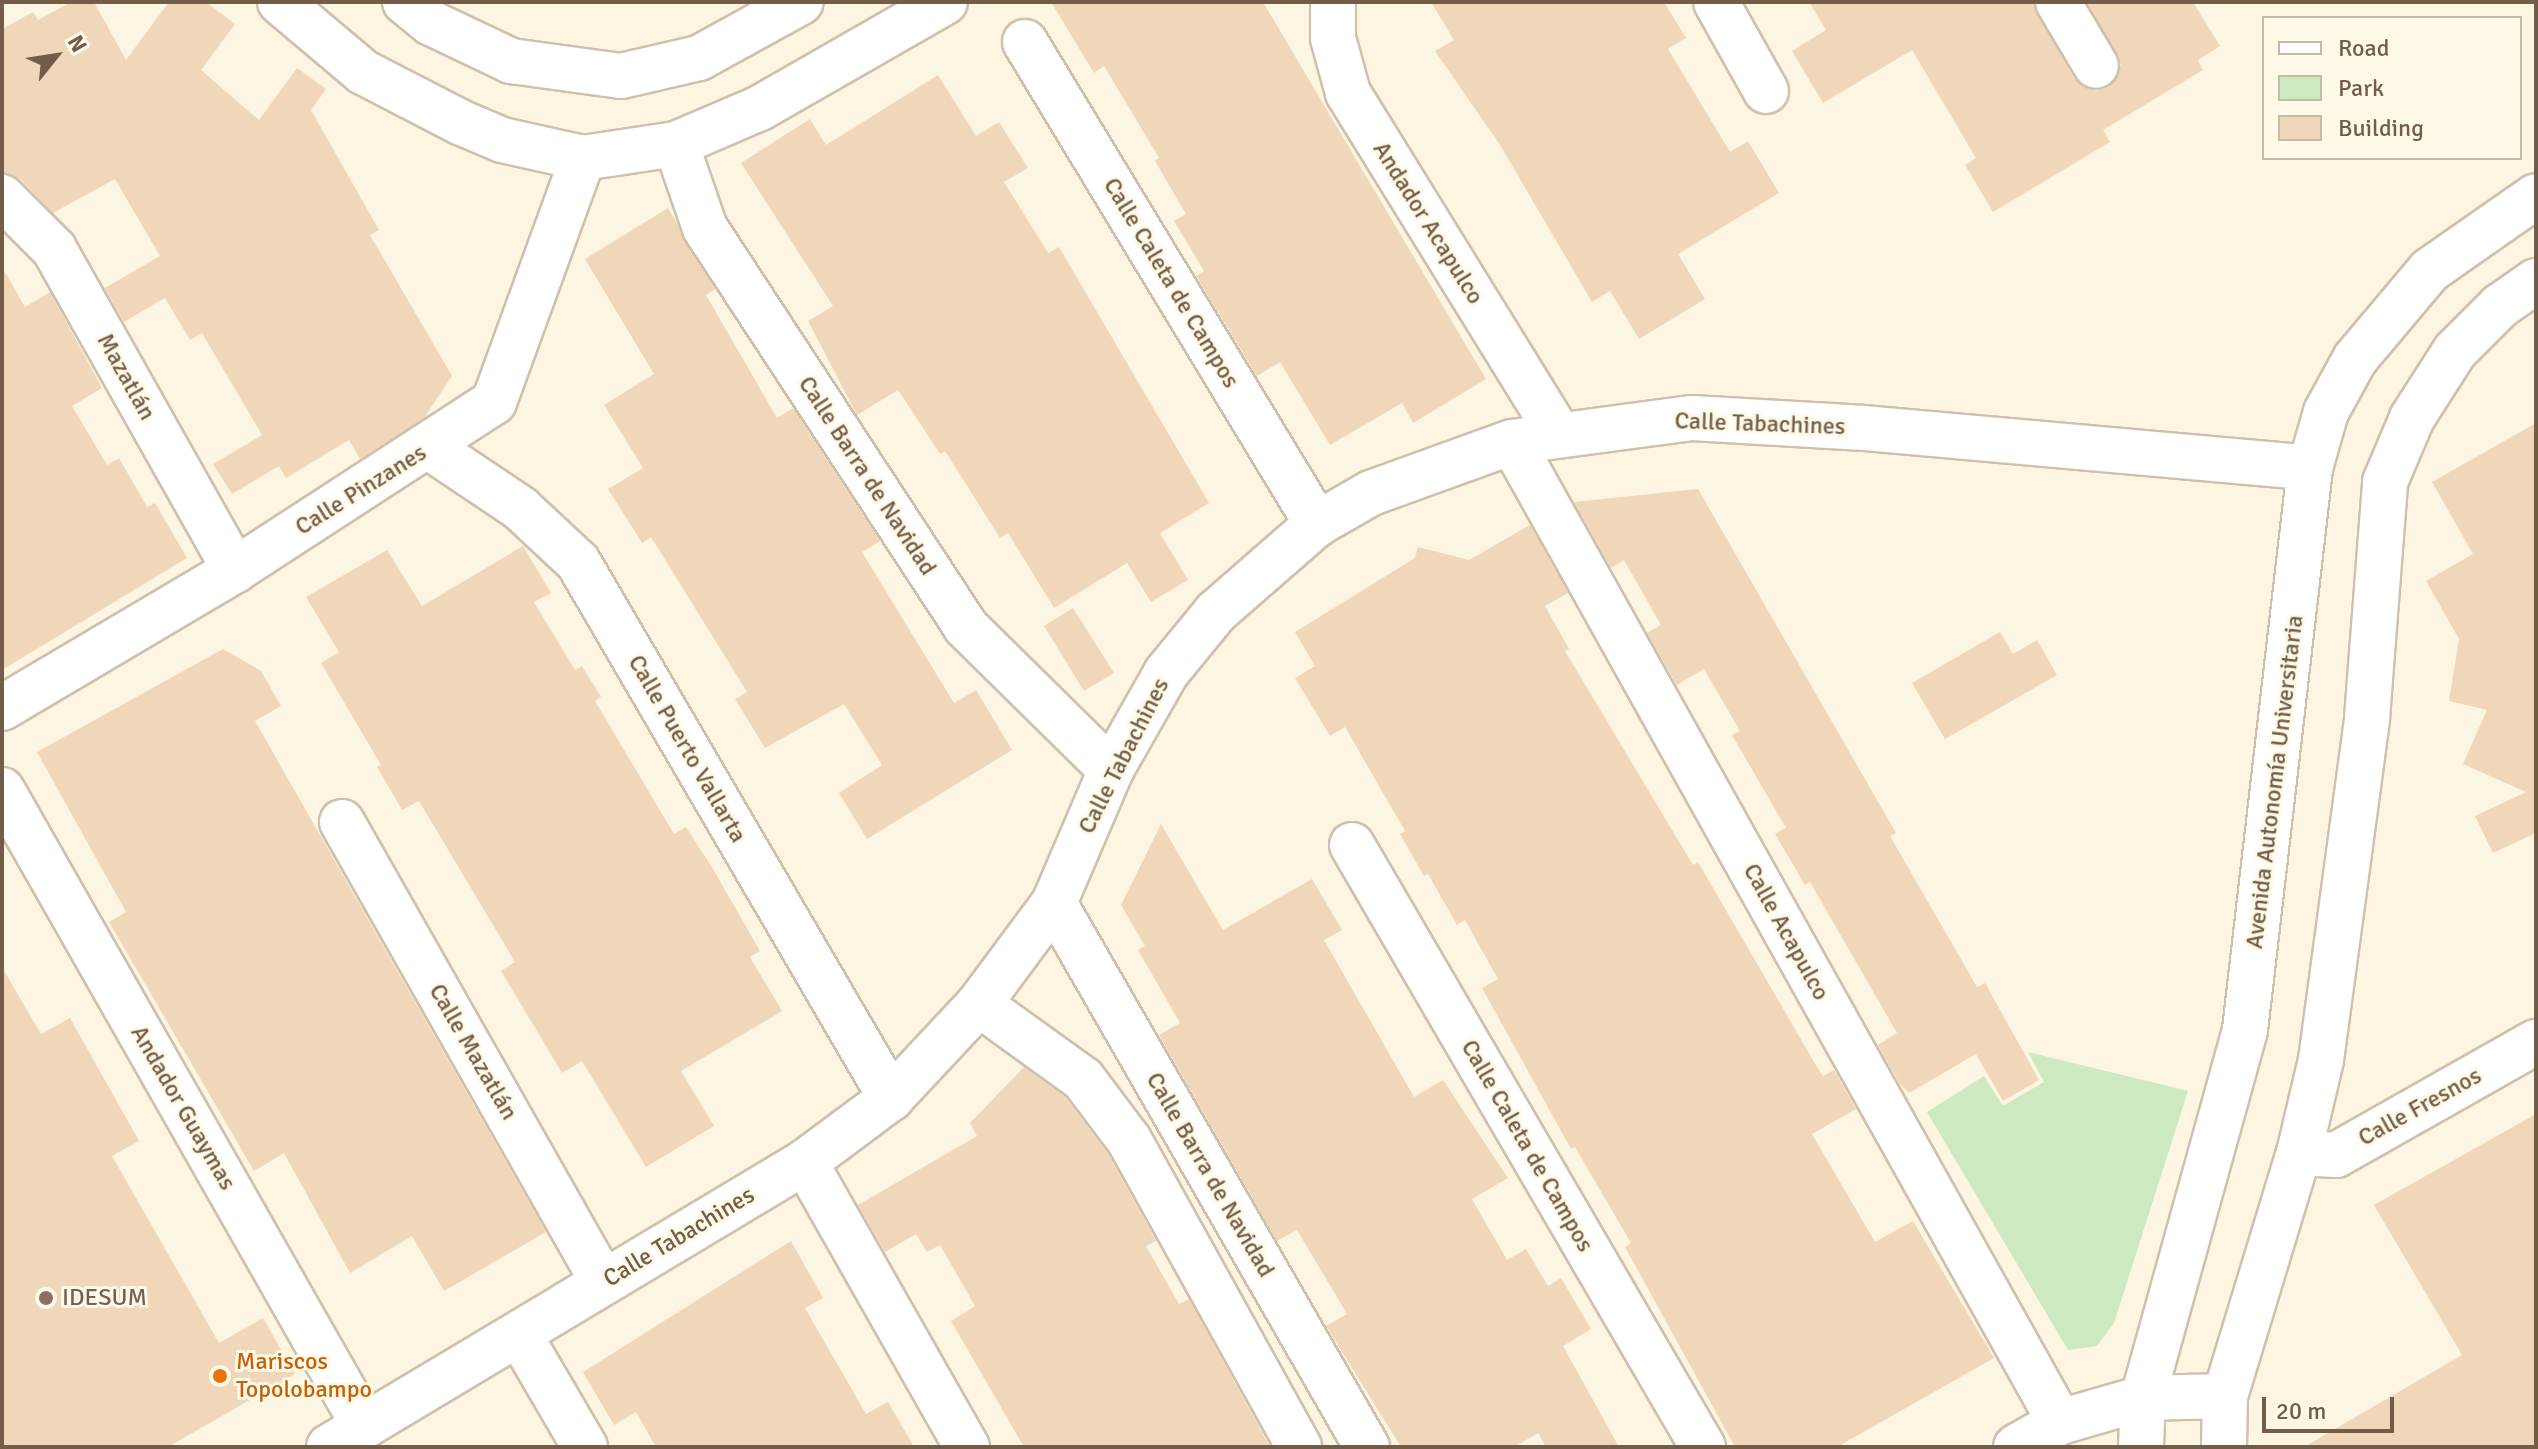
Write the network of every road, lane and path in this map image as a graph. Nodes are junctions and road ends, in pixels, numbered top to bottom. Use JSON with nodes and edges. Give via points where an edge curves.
{"nodes":[{"id":1,"x":280,"y":2,"type":"edge"},
{"id":2,"x":405,"y":2,"type":"edge"},
{"id":3,"x":801,"y":2,"type":"edge"},
{"id":4,"x":945,"y":2,"type":"edge"},
{"id":5,"x":1333,"y":2,"type":"edge"},
{"id":6,"x":1716,"y":2,"type":"edge"},
{"id":7,"x":2058,"y":2,"type":"edge"},
{"id":8,"x":1025,"y":42,"type":"dead end"},
{"id":9,"x":2096,"y":66,"type":"dead end"},
{"id":10,"x":1766,"y":91,"type":"dead end"},
{"id":11,"x":676,"y":144,"type":"junction"},
{"id":12,"x":583,"y":158,"type":"junction"},
{"id":13,"x":2536,"y":196,"type":"edge"},
{"id":14,"x":2,"y":197,"type":"edge"},
{"id":15,"x":2536,"y":281,"type":"edge"},
{"id":16,"x":1557,"y":432,"type":"junction"},
{"id":17,"x":1512,"y":442,"type":"junction"},
{"id":18,"x":429,"y":447,"type":"junction"},
{"id":19,"x":2310,"y":468,"type":"junction"},
{"id":20,"x":1317,"y":524,"type":"junction"},
{"id":21,"x":235,"y":570,"type":"junction"},
{"id":22,"x":2,"y":708,"type":"edge"},
{"id":23,"x":1111,"y":770,"type":"junction"},
{"id":24,"x":2,"y":790,"type":"edge"},
{"id":25,"x":342,"y":822,"type":"dead end"},
{"id":26,"x":1352,"y":845,"type":"dead end"},
{"id":27,"x":1054,"y":903,"type":"junction"},
{"id":28,"x":979,"y":1004,"type":"junction"},
{"id":29,"x":2536,"y":1042,"type":"edge"},
{"id":30,"x":891,"y":1098,"type":"junction"},
{"id":31,"x":2299,"y":1153,"type":"junction"},
{"id":32,"x":805,"y":1162,"type":"junction"},
{"id":33,"x":603,"y":1282,"type":"junction"},
{"id":34,"x":519,"y":1334,"type":"junction"},
{"id":35,"x":2225,"y":1396,"type":"junction"},
{"id":36,"x":2143,"y":1398,"type":"junction"},
{"id":37,"x":2060,"y":1422,"type":"junction"},
{"id":38,"x":347,"y":1436,"type":"edge"},
{"id":39,"x":585,"y":1447,"type":"edge"},
{"id":40,"x":967,"y":1447,"type":"edge"},
{"id":41,"x":1299,"y":1447,"type":"edge"},
{"id":42,"x":1367,"y":1447,"type":"edge"},
{"id":43,"x":1703,"y":1447,"type":"edge"},
{"id":44,"x":2016,"y":1447,"type":"edge"},
{"id":45,"x":2141,"y":1447,"type":"edge"},
{"id":46,"x":2224,"y":1447,"type":"edge"}],
"edges":[{"from":1,"to":12,"type":"street","via":[[363,72],[462,123],[502,140]]},
{"from":2,"to":3,"type":"street","via":[[431,23],[511,61],[621,76],[699,58]]},
{"from":4,"to":11,"type":"street","via":[[760,108]]},
{"from":5,"to":16,"type":"street","name":"Andador Acapulco","via":[[1333,38],[1348,93]]},
{"from":6,"to":10,"type":"street"},
{"from":7,"to":9,"type":"street"},
{"from":8,"to":20,"type":"street","name":"Calle Caleta de Campos"},
{"from":11,"to":12,"type":"street"},
{"from":11,"to":23,"type":"street","name":"Calle Barra de Navidad","via":[[705,228],[965,626]]},
{"from":12,"to":18,"type":"street","name":"Calle Pinzanes","via":[[494,402]]},
{"from":13,"to":19,"type":"street","name":"Avenida Autonomía Universitaria","via":[[2430,270],[2374,337],[2326,412]]},
{"from":14,"to":21,"type":"street","name":"Mazatlán","via":[[54,249]]},
{"from":15,"to":31,"type":"street","via":[[2500,306],[2455,351],[2412,418],[2385,482],[2367,718],[2321,1060]]},
{"from":16,"to":17,"type":"street","name":"Calle Tabachines"},
{"from":16,"to":19,"type":"street","name":"Calle Tabachines","via":[[1692,418]]},
{"from":17,"to":20,"type":"street","name":"Calle Tabachines","via":[[1371,493]]},
{"from":17,"to":37,"type":"street","name":"Calle Acapulco"},
{"from":18,"to":21,"type":"street","name":"Calle Pinzanes"},
{"from":18,"to":30,"type":"street","name":"Calle Puerto Vallarta","via":[[520,508],[578,562]]},
{"from":19,"to":36,"type":"street","name":"Avenida Autonomía Universitaria","via":[[2245,1030]]},
{"from":20,"to":23,"type":"street","name":"Calle Tabachines","via":[[1216,612],[1166,673]]},
{"from":21,"to":22,"type":"street","name":"Calle Pinzanes"},
{"from":23,"to":27,"type":"street","name":"Calle Tabachines"},
{"from":24,"to":38,"type":"street","name":"Andador Guaymas"},
{"from":25,"to":33,"type":"street","name":"Calle Mazatlán"},
{"from":26,"to":43,"type":"street","name":"Calle Caleta de Campos"},
{"from":27,"to":28,"type":"street","name":"Calle Tabachines"},
{"from":27,"to":42,"type":"street","name":"Calle Barra de Navidad"},
{"from":28,"to":30,"type":"street","name":"Calle Tabachines"},
{"from":28,"to":41,"type":"street","via":[[1083,1079],[1129,1140]]},
{"from":29,"to":31,"type":"street","name":"Calle Fresnos","via":[[2336,1155]]},
{"from":30,"to":32,"type":"street","name":"Calle Tabachines"},
{"from":31,"to":35,"type":"street"},
{"from":32,"to":33,"type":"street","name":"Calle Tabachines"},
{"from":32,"to":40,"type":"street"},
{"from":33,"to":34,"type":"street","name":"Calle Tabachines"},
{"from":34,"to":38,"type":"street","name":"Calle Tabachines"},
{"from":34,"to":39,"type":"street"},
{"from":35,"to":36,"type":"street"},
{"from":35,"to":46,"type":"street"},
{"from":36,"to":37,"type":"street"},
{"from":36,"to":45,"type":"street","name":"Avenida Autonomía Universitaria"},
{"from":37,"to":44,"type":"street"}]}
